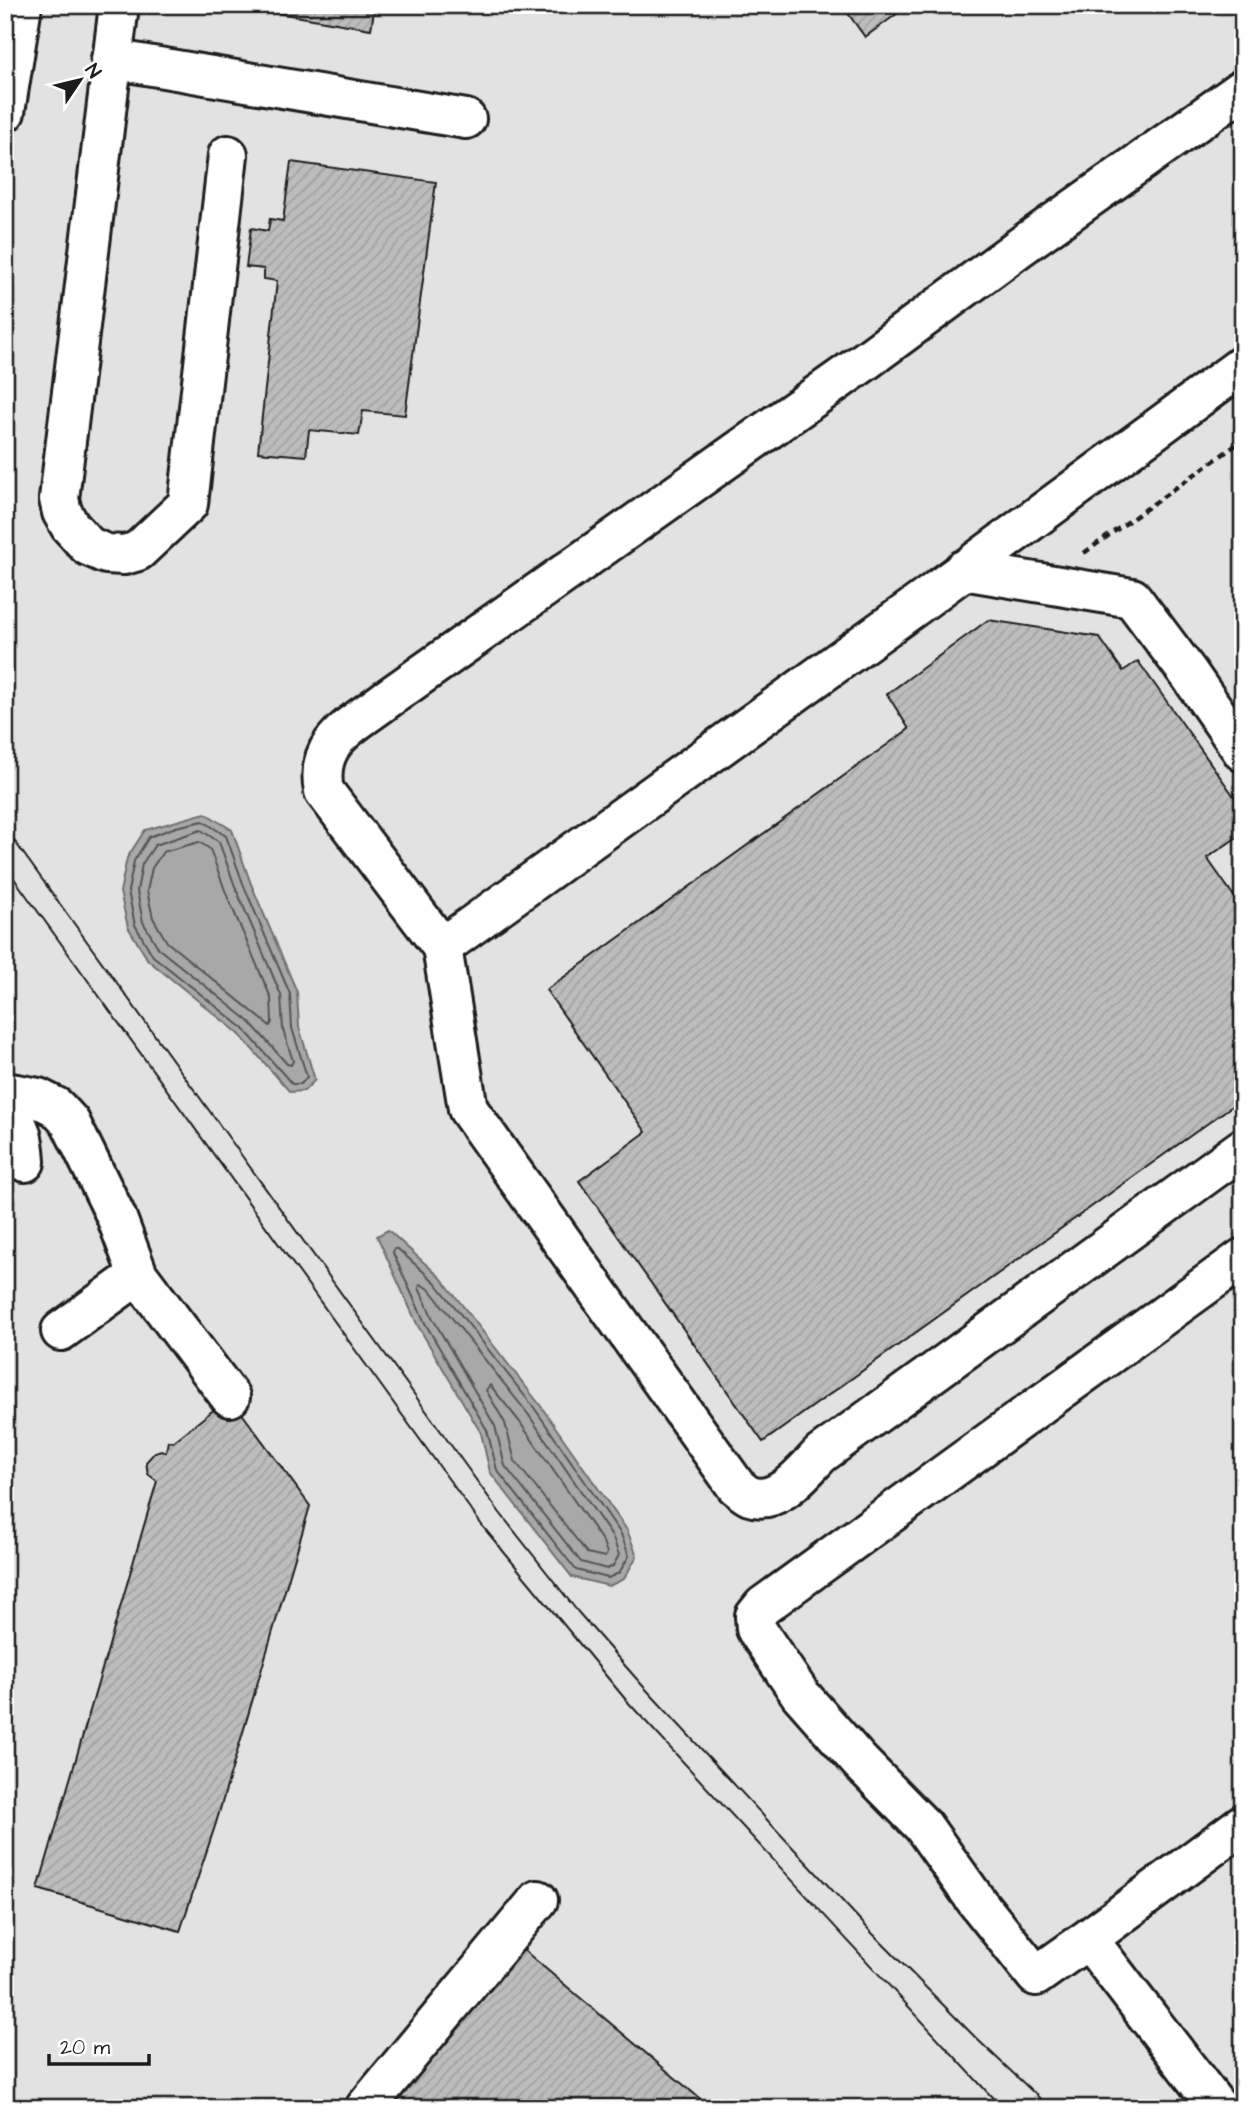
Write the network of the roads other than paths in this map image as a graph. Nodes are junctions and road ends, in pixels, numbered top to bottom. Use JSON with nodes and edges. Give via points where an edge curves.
{"nodes":[{"id":1,"x":22,"y":5,"type":"edge"},
{"id":2,"x":115,"y":6,"type":"edge"},
{"id":3,"x":1243,"y":58,"type":"edge"},
{"id":4,"x":111,"y":59,"type":"junction"},
{"id":5,"x":1243,"y":68,"type":"edge"},
{"id":6,"x":1243,"y":89,"type":"edge"},
{"id":7,"x":5,"y":112,"type":"edge"},
{"id":8,"x":466,"y":119,"type":"dead end"},
{"id":9,"x":228,"y":155,"type":"dead end"},
{"id":10,"x":1243,"y":365,"type":"edge"},
{"id":11,"x":963,"y":570,"type":"junction"},
{"id":12,"x":1243,"y":752,"type":"edge"},
{"id":13,"x":442,"y":947,"type":"junction"},
{"id":14,"x":5,"y":1091,"type":"edge"},
{"id":15,"x":5,"y":1106,"type":"edge"},
{"id":16,"x":1243,"y":1148,"type":"edge"},
{"id":17,"x":25,"y":1161,"type":"dead end"},
{"id":18,"x":1243,"y":1258,"type":"edge"},
{"id":19,"x":138,"y":1275,"type":"junction"},
{"id":20,"x":61,"y":1331,"type":"dead end"},
{"id":21,"x":230,"y":1397,"type":"dead end"},
{"id":22,"x":1243,"y":1824,"type":"edge"},
{"id":23,"x":538,"y":1900,"type":"dead end"},
{"id":24,"x":1088,"y":1939,"type":"junction"},
{"id":25,"x":365,"y":2108,"type":"edge"},
{"id":26,"x":1218,"y":2108,"type":"edge"}],
"edges":[{"from":1,"to":7,"type":"lane"},
{"from":2,"to":4,"type":"lane"},
{"from":3,"to":5,"type":"lane"},
{"from":4,"to":8,"type":"lane"},
{"from":4,"to":9,"type":"lane","via":[[59,499],[70,526],[88,545],[106,554],[138,551],[188,504]]},
{"from":6,"to":13,"type":"lane","via":[[337,738],[325,754],[320,773],[324,792]]},
{"from":10,"to":11,"type":"lane"},
{"from":11,"to":12,"type":"lane","via":[[1132,598]]},
{"from":11,"to":13,"type":"lane"},
{"from":13,"to":16,"type":"lane","via":[[468,1109],[736,1486],[751,1496],[770,1497],[790,1485],[821,1454]]},
{"from":14,"to":19,"type":"lane","via":[[38,1098],[56,1107],[70,1122],[116,1216]]},
{"from":15,"to":17,"type":"lane","via":[[20,1127]]},
{"from":18,"to":24,"type":"lane","via":[[755,1616],[756,1629],[800,1694],[923,1826],[1035,1976]]},
{"from":19,"to":20,"type":"lane"},
{"from":19,"to":21,"type":"lane"},
{"from":22,"to":24,"type":"lane"},
{"from":23,"to":25,"type":"lane"},
{"from":24,"to":26,"type":"lane"}]}
